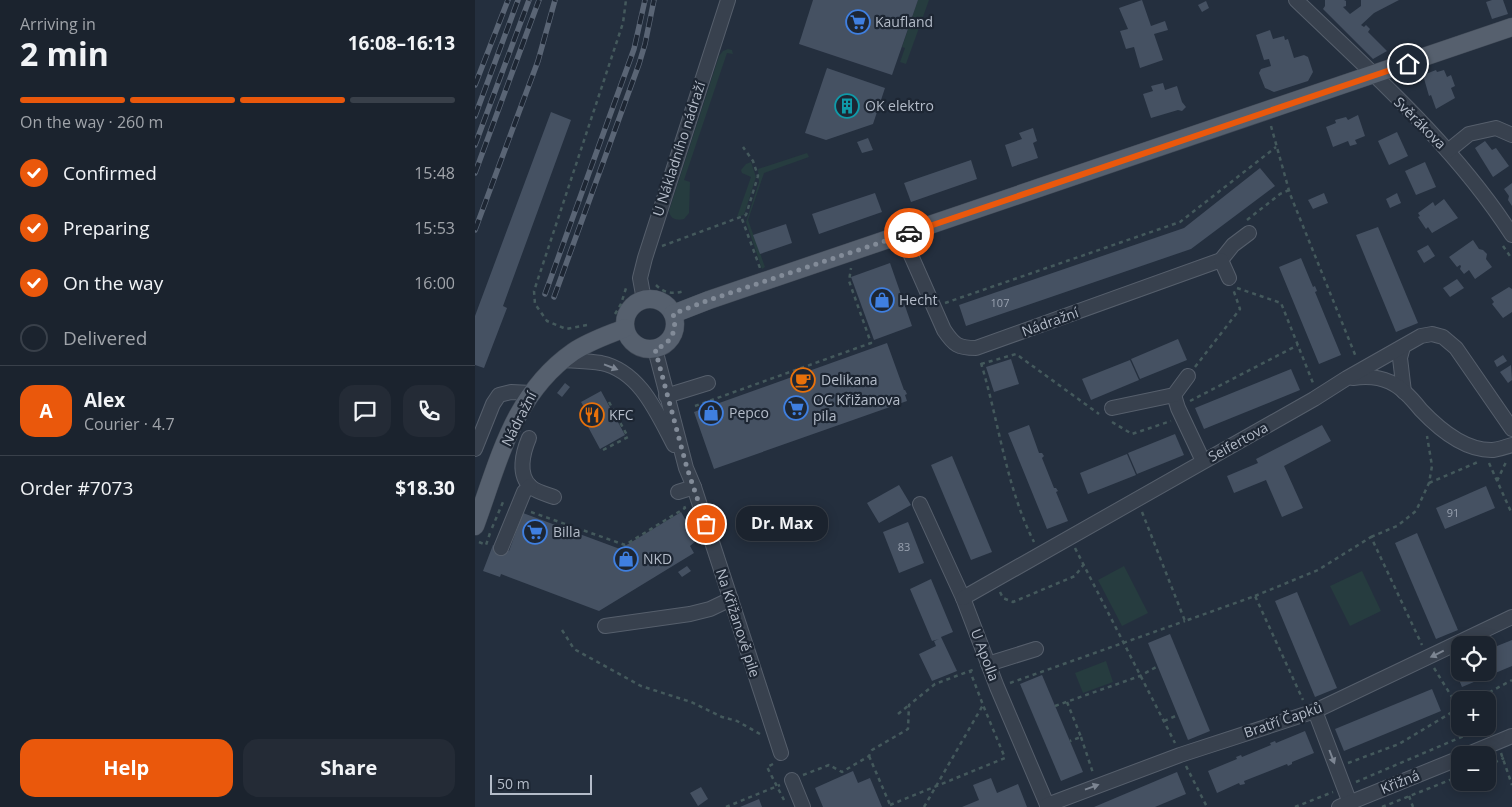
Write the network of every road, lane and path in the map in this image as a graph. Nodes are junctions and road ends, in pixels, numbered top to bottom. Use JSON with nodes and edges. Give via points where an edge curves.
{"nodes":[{"id":1,"x":626,"y":0,"type":"edge"},
{"id":2,"x":728,"y":0,"type":"edge"},
{"id":3,"x":1296,"y":0,"type":"edge"},
{"id":4,"x":1512,"y":27,"type":"edge"},
{"id":5,"x":1512,"y":33,"type":"edge"},
{"id":6,"x":1476,"y":40,"type":"junction"},
{"id":7,"x":1374,"y":75,"type":"junction"},
{"id":8,"x":1269,"y":122,"type":"dead end"},
{"id":9,"x":1512,"y":135,"type":"edge"},
{"id":10,"x":743,"y":147,"type":"dead end"},
{"id":11,"x":1277,"y":147,"type":"junction"},
{"id":12,"x":1448,"y":151,"type":"junction"},
{"id":13,"x":1289,"y":190,"type":"junction"},
{"id":14,"x":742,"y":218,"type":"junction"},
{"id":15,"x":1245,"y":229,"type":"joint"},
{"id":16,"x":902,"y":235,"type":"junction"},
{"id":17,"x":1512,"y":235,"type":"edge"},
{"id":18,"x":657,"y":250,"type":"dead end"},
{"id":19,"x":1221,"y":260,"type":"junction"},
{"id":20,"x":852,"y":265,"type":"dead end"},
{"id":21,"x":761,"y":271,"type":"dead end"},
{"id":22,"x":1229,"y":278,"type":"dead end"},
{"id":23,"x":653,"y":280,"type":"dead end"},
{"id":24,"x":686,"y":291,"type":"dead end"},
{"id":25,"x":644,"y":300,"type":"junction"},
{"id":26,"x":941,"y":304,"type":"dead end"},
{"id":27,"x":673,"y":314,"type":"junction"},
{"id":28,"x":566,"y":328,"type":"dead end"},
{"id":29,"x":625,"y":328,"type":"junction"},
{"id":30,"x":1298,"y":345,"type":"junction"},
{"id":31,"x":1403,"y":347,"type":"junction"},
{"id":32,"x":976,"y":348,"type":"junction"},
{"id":33,"x":655,"y":349,"type":"junction"},
{"id":34,"x":563,"y":360,"type":"junction"},
{"id":35,"x":981,"y":364,"type":"junction"},
{"id":36,"x":1359,"y":365,"type":"dead end"},
{"id":37,"x":1188,"y":376,"type":"joint"},
{"id":38,"x":1347,"y":378,"type":"junction"},
{"id":39,"x":708,"y":383,"type":"dead end"},
{"id":40,"x":1316,"y":389,"type":"dead end"},
{"id":41,"x":1404,"y":392,"type":"junction"},
{"id":42,"x":531,"y":393,"type":"junction"},
{"id":43,"x":666,"y":396,"type":"junction"},
{"id":44,"x":609,"y":402,"type":"dead end"},
{"id":45,"x":695,"y":406,"type":"dead end"},
{"id":46,"x":1178,"y":407,"type":"junction"},
{"id":47,"x":1108,"y":415,"type":"junction"},
{"id":48,"x":1425,"y":428,"type":"dead end"},
{"id":49,"x":1512,"y":429,"type":"edge"},
{"id":50,"x":529,"y":438,"type":"dead end"},
{"id":51,"x":475,"y":449,"type":"edge"},
{"id":52,"x":603,"y":450,"type":"dead end"},
{"id":53,"x":1511,"y":450,"type":"edge"},
{"id":54,"x":1487,"y":454,"type":"junction"},
{"id":55,"x":1203,"y":461,"type":"junction"},
{"id":56,"x":687,"y":468,"type":"junction"},
{"id":57,"x":1497,"y":480,"type":"junction"},
{"id":58,"x":1429,"y":483,"type":"junction"},
{"id":59,"x":530,"y":486,"type":"junction"},
{"id":60,"x":694,"y":487,"type":"junction"},
{"id":61,"x":678,"y":492,"type":"joint"},
{"id":62,"x":554,"y":497,"type":"dead end"},
{"id":63,"x":1137,"y":499,"type":"junction"},
{"id":64,"x":510,"y":504,"type":"dead end"},
{"id":65,"x":920,"y":504,"type":"dead end"},
{"id":66,"x":528,"y":511,"type":"dead end"},
{"id":67,"x":1512,"y":514,"type":"edge"},
{"id":68,"x":477,"y":534,"type":"edge"},
{"id":69,"x":1371,"y":537,"type":"junction"},
{"id":70,"x":1070,"y":538,"type":"junction"},
{"id":71,"x":501,"y":548,"type":"dead end"},
{"id":72,"x":1041,"y":554,"type":"junction"},
{"id":73,"x":1084,"y":564,"type":"junction"},
{"id":74,"x":992,"y":595,"type":"dead end"},
{"id":75,"x":1255,"y":596,"type":"junction"},
{"id":76,"x":963,"y":598,"type":"junction"},
{"id":77,"x":731,"y":599,"type":"junction"},
{"id":78,"x":1512,"y":617,"type":"edge"},
{"id":79,"x":1185,"y":621,"type":"junction"},
{"id":80,"x":605,"y":626,"type":"dead end"},
{"id":81,"x":562,"y":630,"type":"dead end"},
{"id":82,"x":1123,"y":643,"type":"junction"},
{"id":83,"x":1036,"y":648,"type":"dead end"},
{"id":84,"x":1428,"y":658,"type":"junction"},
{"id":85,"x":988,"y":664,"type":"junction"},
{"id":86,"x":1158,"y":666,"type":"dead end"},
{"id":87,"x":970,"y":671,"type":"junction"},
{"id":88,"x":1140,"y":676,"type":"junction"},
{"id":89,"x":1512,"y":680,"type":"edge"},
{"id":90,"x":997,"y":687,"type":"junction"},
{"id":91,"x":1492,"y":691,"type":"edge"},
{"id":92,"x":1451,"y":695,"type":"edge"},
{"id":93,"x":1067,"y":702,"type":"junction"},
{"id":94,"x":909,"y":705,"type":"junction"},
{"id":95,"x":983,"y":705,"type":"junction"},
{"id":96,"x":1055,"y":706,"type":"dead end"},
{"id":97,"x":1312,"y":712,"type":"junction"},
{"id":98,"x":898,"y":714,"type":"dead end"},
{"id":99,"x":1451,"y":714,"type":"edge"},
{"id":100,"x":1178,"y":715,"type":"dead end"},
{"id":101,"x":1164,"y":721,"type":"junction"},
{"id":102,"x":1464,"y":736,"type":"edge"},
{"id":103,"x":1512,"y":736,"type":"edge"},
{"id":104,"x":1081,"y":737,"type":"junction"},
{"id":105,"x":1069,"y":741,"type":"dead end"},
{"id":106,"x":1498,"y":742,"type":"junction"},
{"id":107,"x":1488,"y":746,"type":"edge"},
{"id":108,"x":777,"y":750,"type":"junction"},
{"id":109,"x":1180,"y":755,"type":"junction"},
{"id":110,"x":869,"y":756,"type":"junction"},
{"id":111,"x":1451,"y":762,"type":"edge"},
{"id":112,"x":1341,"y":766,"type":"dead end"},
{"id":113,"x":792,"y":780,"type":"junction"},
{"id":114,"x":1451,"y":780,"type":"edge"},
{"id":115,"x":1512,"y":785,"type":"edge"},
{"id":116,"x":777,"y":786,"type":"junction"},
{"id":117,"x":1097,"y":786,"type":"junction"},
{"id":118,"x":935,"y":787,"type":"junction"},
{"id":119,"x":1344,"y":787,"type":"junction"},
{"id":120,"x":1345,"y":805,"type":"edge"},
{"id":121,"x":891,"y":806,"type":"edge"},
{"id":122,"x":1047,"y":806,"type":"edge"},
{"id":123,"x":726,"y":807,"type":"edge"},
{"id":124,"x":787,"y":807,"type":"edge"},
{"id":125,"x":803,"y":807,"type":"edge"},
{"id":126,"x":924,"y":807,"type":"edge"},
{"id":127,"x":1207,"y":807,"type":"edge"},
{"id":128,"x":1295,"y":807,"type":"edge"},
{"id":129,"x":1382,"y":807,"type":"edge"}],
"edges":[{"from":1,"to":28,"type":"path","via":[[623,23],[534,291],[535,304],[547,320]]},
{"from":2,"to":25,"type":"street","name":"U Nákladního nádraží","via":[[645,258],[640,278]]},
{"from":3,"to":7,"type":"street","name":"Svěrákova"},
{"from":4,"to":6,"type":"main road"},
{"from":5,"to":6,"type":"main road"},
{"from":6,"to":7,"type":"main road"},
{"from":7,"to":12,"type":"street","name":"Svěrákova"},
{"from":7,"to":16,"type":"main road"},
{"from":8,"to":11,"type":"path"},
{"from":9,"to":12,"type":"street","via":[[1496,128],[1469,134]]},
{"from":10,"to":14,"type":"path","via":[[758,176],[746,215]]},
{"from":11,"to":13,"type":"path"},
{"from":11,"to":26,"type":"path","via":[[1180,222]]},
{"from":12,"to":17,"type":"street","name":"Svěrákova","via":[[1497,211]]},
{"from":13,"to":15,"type":"path","via":[[1280,194]]},
{"from":13,"to":36,"type":"path"},
{"from":14,"to":18,"type":"path"},
{"from":14,"to":21,"type":"path"},
{"from":15,"to":19,"type":"street","name":"Nádražní"},
{"from":16,"to":27,"type":"main road"},
{"from":16,"to":32,"type":"street","via":[[943,330],[953,343],[964,348]]},
{"from":19,"to":22,"type":"street"},
{"from":19,"to":32,"type":"street","name":"Nádražní"},
{"from":20,"to":45,"type":"path","via":[[849,281],[871,343]]},
{"from":23,"to":24,"type":"path","via":[[661,290],[669,293]]},
{"from":25,"to":27,"type":"main road","via":[[661,302]]},
{"from":25,"to":29,"type":"main road","via":[[628,313]]},
{"from":27,"to":33,"type":"main road","via":[[673,334],[664,345]]},
{"from":29,"to":33,"type":"main road","via":[[636,345]]},
{"from":29,"to":34,"type":"main road","name":"Nádražní","via":[[591,342]]},
{"from":30,"to":37,"type":"path","via":[[1281,303],[1232,286],[1240,309]]},
{"from":30,"to":40,"type":"path"},
{"from":30,"to":46,"type":"path"},
{"from":31,"to":38,"type":"street"},
{"from":31,"to":41,"type":"street","via":[[1400,358]]},
{"from":31,"to":49,"type":"street","via":[[1421,336],[1443,336],[1456,348]]},
{"from":32,"to":35,"type":"path"},
{"from":33,"to":43,"type":"street","name":"Na Křižanově pile"},
{"from":34,"to":42,"type":"main road","name":"Nádražní"},
{"from":34,"to":56,"type":"street","one_way":true,"via":[[603,364],[627,375],[649,400]]},
{"from":35,"to":47,"type":"path","via":[[1016,354]]},
{"from":35,"to":72,"type":"path","via":[[1023,519]]},
{"from":37,"to":46,"type":"street"},
{"from":38,"to":41,"type":"street","name":"Seifertova","via":[[1369,375],[1391,382]]},
{"from":38,"to":55,"type":"street","name":"Seifertova"},
{"from":39,"to":43,"type":"street"},
{"from":41,"to":54,"type":"street","name":"Seifertova","via":[[1448,434]]},
{"from":42,"to":51,"type":"street","via":[[511,392],[499,396]]},
{"from":42,"to":68,"type":"main road","name":"Nádražní","via":[[509,433]]},
{"from":43,"to":56,"type":"street","name":"Na Křižanově pile"},
{"from":44,"to":52,"type":"path","via":[[628,437]]},
{"from":46,"to":47,"type":"street"},
{"from":46,"to":47,"type":"path","via":[[1132,434]]},
{"from":46,"to":55,"type":"street"},
{"from":48,"to":58,"type":"path","via":[[1431,450]]},
{"from":50,"to":59,"type":"street","via":[[523,461]]},
{"from":53,"to":54,"type":"street","name":"Seifertova","via":[[1494,450]]},
{"from":53,"to":57,"type":"path"},
{"from":54,"to":57,"type":"path"},
{"from":54,"to":58,"type":"path"},
{"from":55,"to":63,"type":"street","name":"Seifertova"},
{"from":56,"to":60,"type":"street","name":"Na Křižanově pile"},
{"from":57,"to":67,"type":"path"},
{"from":58,"to":69,"type":"path","via":[[1416,511],[1397,526]]},
{"from":59,"to":62,"type":"street"},
{"from":59,"to":71,"type":"street","via":[[524,492]]},
{"from":60,"to":61,"type":"street"},
{"from":60,"to":77,"type":"street","name":"Na Křižanově pile"},
{"from":61,"to":66,"type":"path","via":[[685,508],[625,545]]},
{"from":63,"to":70,"type":"street","name":"Seifertova"},
{"from":63,"to":79,"type":"path"},
{"from":64,"to":68,"type":"path","via":[[503,502],[485,545]]},
{"from":65,"to":76,"type":"street","name":"U Apolla"},
{"from":69,"to":75,"type":"path","via":[[1319,570]]},
{"from":69,"to":84,"type":"path"},
{"from":70,"to":72,"type":"street","name":"Seifertova"},
{"from":70,"to":73,"type":"path"},
{"from":72,"to":76,"type":"street","name":"Seifertova"},
{"from":73,"to":74,"type":"path","via":[[1075,576],[1013,602],[1003,598],[999,591]]},
{"from":73,"to":82,"type":"path"},
{"from":75,"to":79,"type":"path"},
{"from":75,"to":97,"type":"path"},
{"from":76,"to":85,"type":"street","name":"U Apolla"},
{"from":77,"to":80,"type":"street","via":[[691,614]]},
{"from":77,"to":108,"type":"street","name":"Na Křižanově pile"},
{"from":78,"to":84,"type":"street","name":"Bratří Čapků","one_way":true},
{"from":79,"to":82,"type":"path"},
{"from":81,"to":108,"type":"path","via":[[574,650],[641,686],[691,702],[755,730]]},
{"from":82,"to":88,"type":"path"},
{"from":82,"to":90,"type":"path"},
{"from":83,"to":85,"type":"street"},
{"from":84,"to":92,"type":"path"},
{"from":84,"to":97,"type":"street","name":"Bratří Čapků"},
{"from":85,"to":87,"type":"path"},
{"from":85,"to":90,"type":"street","name":"U Apolla"},
{"from":86,"to":88,"type":"path"},
{"from":87,"to":94,"type":"path","via":[[935,684]]},
{"from":87,"to":95,"type":"path"},
{"from":88,"to":93,"type":"path"},
{"from":88,"to":101,"type":"path"},
{"from":89,"to":91,"type":"path"},
{"from":90,"to":122,"type":"street","name":"U Apolla"},
{"from":93,"to":96,"type":"path"},
{"from":93,"to":104,"type":"path"},
{"from":94,"to":98,"type":"path"},
{"from":94,"to":110,"type":"path","via":[[908,729],[872,750]]},
{"from":95,"to":118,"type":"path"},
{"from":95,"to":118,"type":"path","via":[[1005,758]]},
{"from":97,"to":109,"type":"street","name":"Bratří Čapků"},
{"from":97,"to":119,"type":"street","one_way":true},
{"from":99,"to":112,"type":"path","via":[[1399,744]]},
{"from":100,"to":101,"type":"path"},
{"from":101,"to":109,"type":"path"},
{"from":102,"to":119,"type":"path"},
{"from":103,"to":106,"type":"street"},
{"from":104,"to":105,"type":"path"},
{"from":104,"to":117,"type":"path"},
{"from":106,"to":107,"type":"street"},
{"from":106,"to":115,"type":"path"},
{"from":108,"to":116,"type":"path","via":[[774,763],[767,767]]},
{"from":109,"to":117,"type":"street","name":"Bratří Čapků"},
{"from":109,"to":127,"type":"path"},
{"from":110,"to":113,"type":"path","via":[[842,772],[829,765]]},
{"from":110,"to":121,"type":"path"},
{"from":111,"to":120,"type":"street","name":"Křižná"},
{"from":113,"to":116,"type":"path"},
{"from":113,"to":125,"type":"street"},
{"from":114,"to":129,"type":"path"},
{"from":116,"to":123,"type":"path"},
{"from":116,"to":124,"type":"path"},
{"from":122,"to":117,"type":"street","name":"Bratří Čapků","one_way":true},
{"from":118,"to":121,"type":"path"},
{"from":118,"to":126,"type":"path"},
{"from":119,"to":120,"type":"street"},
{"from":119,"to":128,"type":"path"}]}
